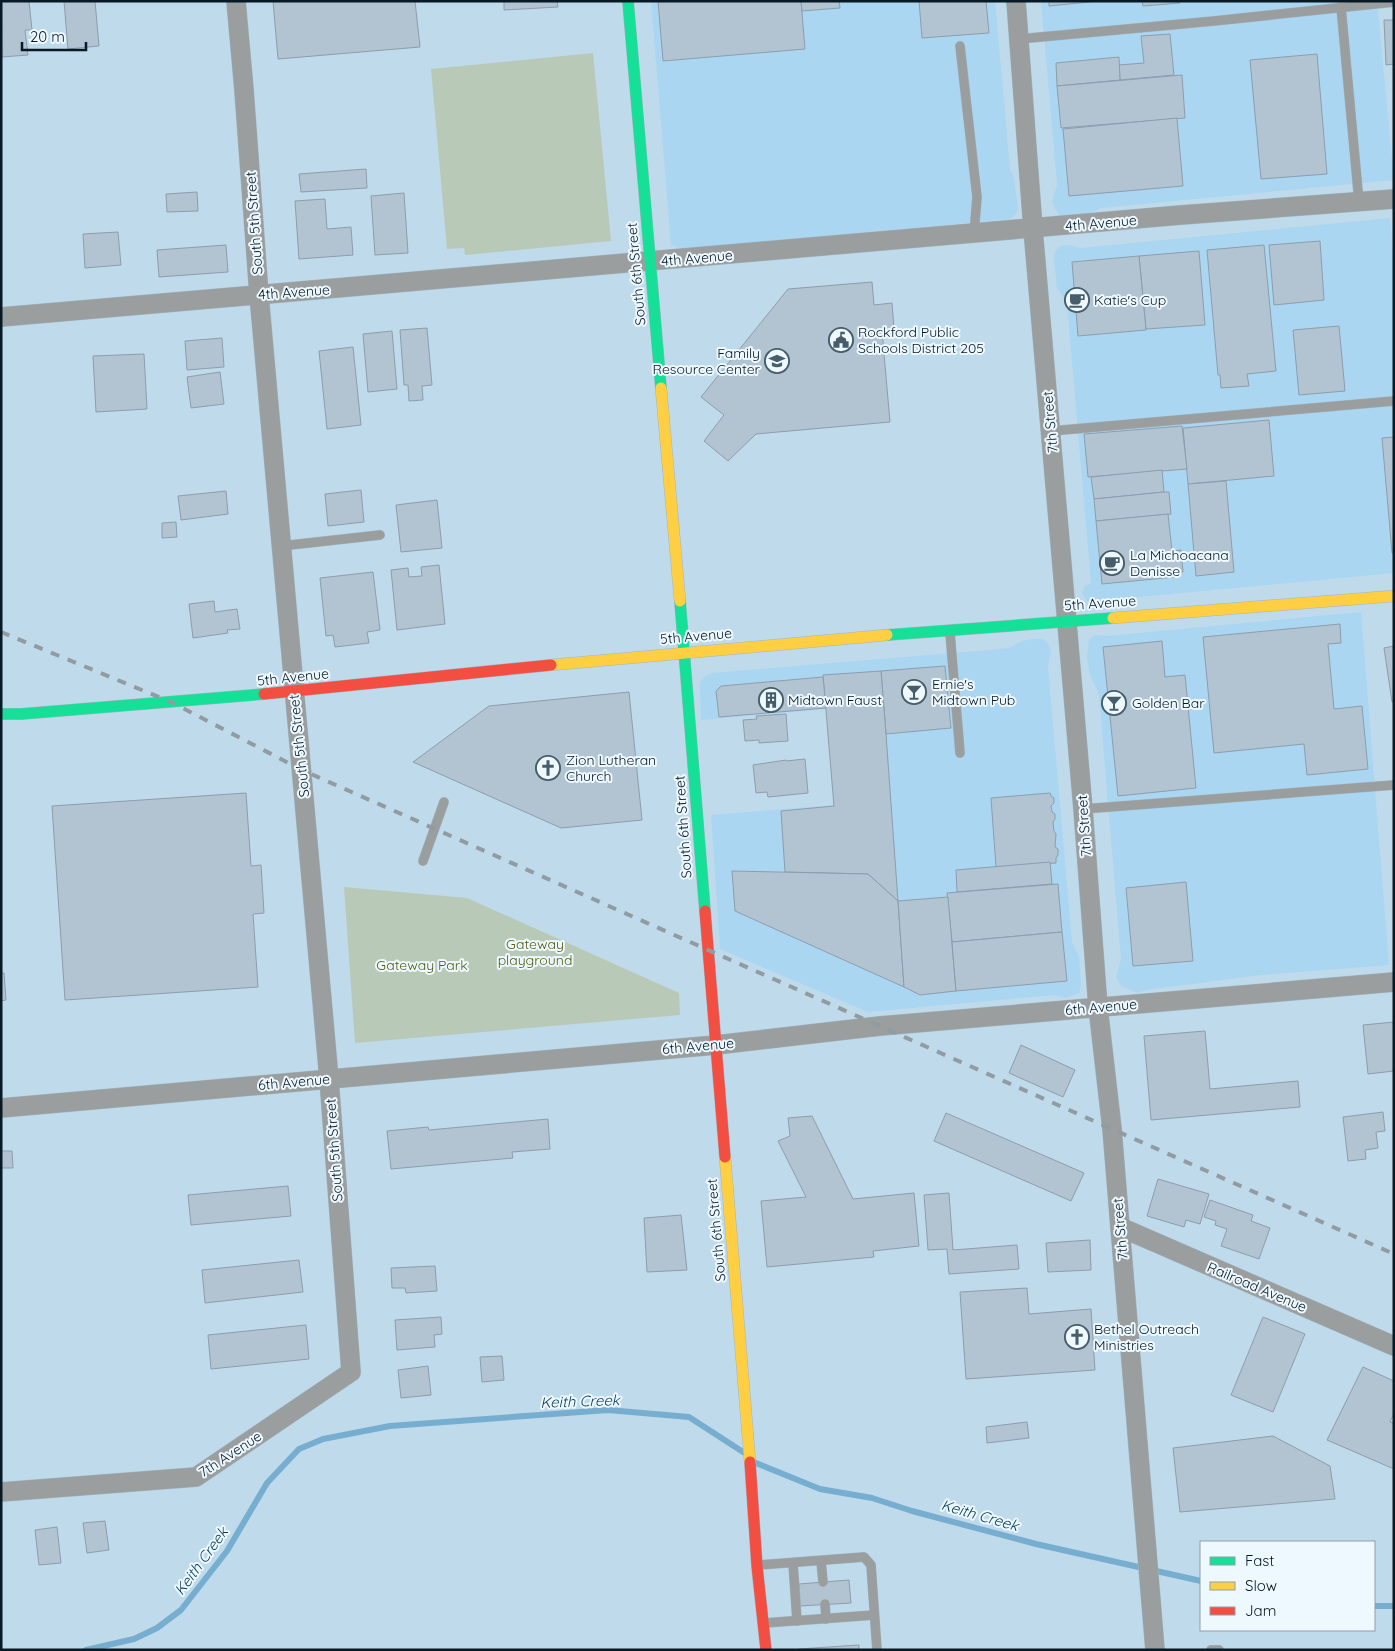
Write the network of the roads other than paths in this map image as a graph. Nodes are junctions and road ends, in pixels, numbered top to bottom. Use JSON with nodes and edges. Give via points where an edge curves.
{"nodes":[{"id":1,"x":236,"y":1,"type":"edge"},
{"id":2,"x":628,"y":1,"type":"edge"},
{"id":3,"x":1016,"y":1,"type":"edge"},
{"id":4,"x":1394,"y":2,"type":"edge"},
{"id":5,"x":1341,"y":7,"type":"junction"},
{"id":6,"x":1019,"y":39,"type":"junction"},
{"id":7,"x":960,"y":46,"type":"dead end"},
{"id":8,"x":1394,"y":199,"type":"edge"},
{"id":9,"x":1360,"y":202,"type":"junction"},
{"id":10,"x":1033,"y":229,"type":"junction"},
{"id":11,"x":974,"y":234,"type":"junction"},
{"id":12,"x":650,"y":262,"type":"junction"},
{"id":13,"x":259,"y":295,"type":"junction"},
{"id":14,"x":1,"y":318,"type":"edge"},
{"id":15,"x":1394,"y":401,"type":"edge"},
{"id":16,"x":1051,"y":431,"type":"junction"},
{"id":17,"x":380,"y":535,"type":"dead end"},
{"id":18,"x":281,"y":546,"type":"junction"},
{"id":19,"x":1394,"y":596,"type":"edge"},
{"id":20,"x":1067,"y":621,"type":"junction"},
{"id":21,"x":950,"y":630,"type":"junction"},
{"id":22,"x":684,"y":652,"type":"junction"},
{"id":23,"x":294,"y":692,"type":"junction"},
{"id":24,"x":1,"y":714,"type":"edge"},
{"id":25,"x":960,"y":753,"type":"dead end"},
{"id":26,"x":1394,"y":785,"type":"edge"},
{"id":27,"x":444,"y":802,"type":"dead end"},
{"id":28,"x":1083,"y":809,"type":"junction"},
{"id":29,"x":423,"y":861,"type":"dead end"},
{"id":30,"x":1394,"y":982,"type":"edge"},
{"id":31,"x":1098,"y":1008,"type":"junction"},
{"id":32,"x":716,"y":1045,"type":"junction"},
{"id":33,"x":329,"y":1079,"type":"junction"},
{"id":34,"x":1,"y":1108,"type":"edge"},
{"id":35,"x":1120,"y":1228,"type":"junction"},
{"id":36,"x":1394,"y":1346,"type":"edge"},
{"id":37,"x":351,"y":1372,"type":"joint"},
{"id":38,"x":1,"y":1492,"type":"edge"},
{"id":39,"x":821,"y":1561,"type":"junction"},
{"id":40,"x":793,"y":1563,"type":"junction"},
{"id":41,"x":757,"y":1566,"type":"junction"},
{"id":42,"x":823,"y":1582,"type":"dead end"},
{"id":43,"x":825,"y":1604,"type":"dead end"},
{"id":44,"x":874,"y":1615,"type":"junction"},
{"id":45,"x":826,"y":1619,"type":"junction"},
{"id":46,"x":797,"y":1621,"type":"junction"},
{"id":47,"x":764,"y":1623,"type":"junction"},
{"id":48,"x":766,"y":1650,"type":"edge"},
{"id":49,"x":876,"y":1650,"type":"edge"},
{"id":50,"x":1155,"y":1650,"type":"edge"},
{"id":51,"x":1211,"y":1650,"type":"edge"},
{"id":52,"x":1219,"y":1650,"type":"edge"}],
"edges":[{"from":1,"to":13,"type":"street","name":"South 5th Street"},
{"from":2,"to":12,"type":"street","name":"South 6th Street"},
{"from":3,"to":6,"type":"street","name":"7th Street"},
{"from":4,"to":5,"type":"lane"},
{"from":5,"to":6,"type":"lane"},
{"from":5,"to":9,"type":"lane"},
{"from":6,"to":10,"type":"street","name":"7th Street"},
{"from":7,"to":11,"type":"lane","via":[[976,198]]},
{"from":8,"to":9,"type":"street","name":"4th Avenue"},
{"from":9,"to":10,"type":"street","name":"4th Avenue"},
{"from":10,"to":11,"type":"street","name":"4th Avenue"},
{"from":10,"to":16,"type":"street","name":"7th Street"},
{"from":11,"to":12,"type":"street","name":"4th Avenue"},
{"from":12,"to":13,"type":"street","name":"4th Avenue"},
{"from":12,"to":22,"type":"street","name":"South 6th Street"},
{"from":13,"to":14,"type":"street","name":"4th Avenue"},
{"from":13,"to":18,"type":"street","name":"South 5th Street"},
{"from":15,"to":16,"type":"lane"},
{"from":16,"to":20,"type":"street","name":"7th Street"},
{"from":17,"to":18,"type":"lane"},
{"from":18,"to":23,"type":"street","name":"South 5th Street"},
{"from":19,"to":20,"type":"street","name":"5th Avenue"},
{"from":20,"to":21,"type":"street","name":"5th Avenue"},
{"from":20,"to":28,"type":"street","name":"7th Street"},
{"from":21,"to":22,"type":"street","name":"5th Avenue"},
{"from":21,"to":25,"type":"lane"},
{"from":22,"to":23,"type":"street","name":"5th Avenue"},
{"from":22,"to":32,"type":"street","name":"South 6th Street"},
{"from":23,"to":24,"type":"street","name":"5th Avenue"},
{"from":23,"to":33,"type":"street","name":"South 5th Street"},
{"from":26,"to":28,"type":"lane"},
{"from":27,"to":29,"type":"lane"},
{"from":28,"to":31,"type":"street","name":"7th Street"},
{"from":30,"to":31,"type":"street","name":"6th Avenue"},
{"from":31,"to":32,"type":"street","name":"6th Avenue","via":[[880,1026]]},
{"from":31,"to":35,"type":"street","name":"7th Street"},
{"from":32,"to":33,"type":"street","name":"6th Avenue"},
{"from":32,"to":41,"type":"street","name":"South 6th Street"},
{"from":33,"to":34,"type":"street","name":"6th Avenue"},
{"from":33,"to":37,"type":"street","name":"South 5th Street"},
{"from":35,"to":36,"type":"street","name":"Railroad Avenue"},
{"from":35,"to":50,"type":"street","name":"7th Street"},
{"from":37,"to":38,"type":"street","name":"7th Avenue","via":[[196,1477]]},
{"from":39,"to":40,"type":"lane"},
{"from":39,"to":42,"type":"lane"},
{"from":39,"to":44,"type":"lane","via":[[864,1557],[871,1565]]},
{"from":40,"to":41,"type":"lane"},
{"from":40,"to":46,"type":"lane"},
{"from":41,"to":47,"type":"street","name":"South 6th Street"},
{"from":43,"to":45,"type":"lane"},
{"from":44,"to":45,"type":"lane"},
{"from":44,"to":49,"type":"lane"},
{"from":45,"to":46,"type":"lane"},
{"from":46,"to":47,"type":"lane"},
{"from":47,"to":48,"type":"street","name":"South 6th Street"},
{"from":51,"to":52,"type":"lane"}]}
